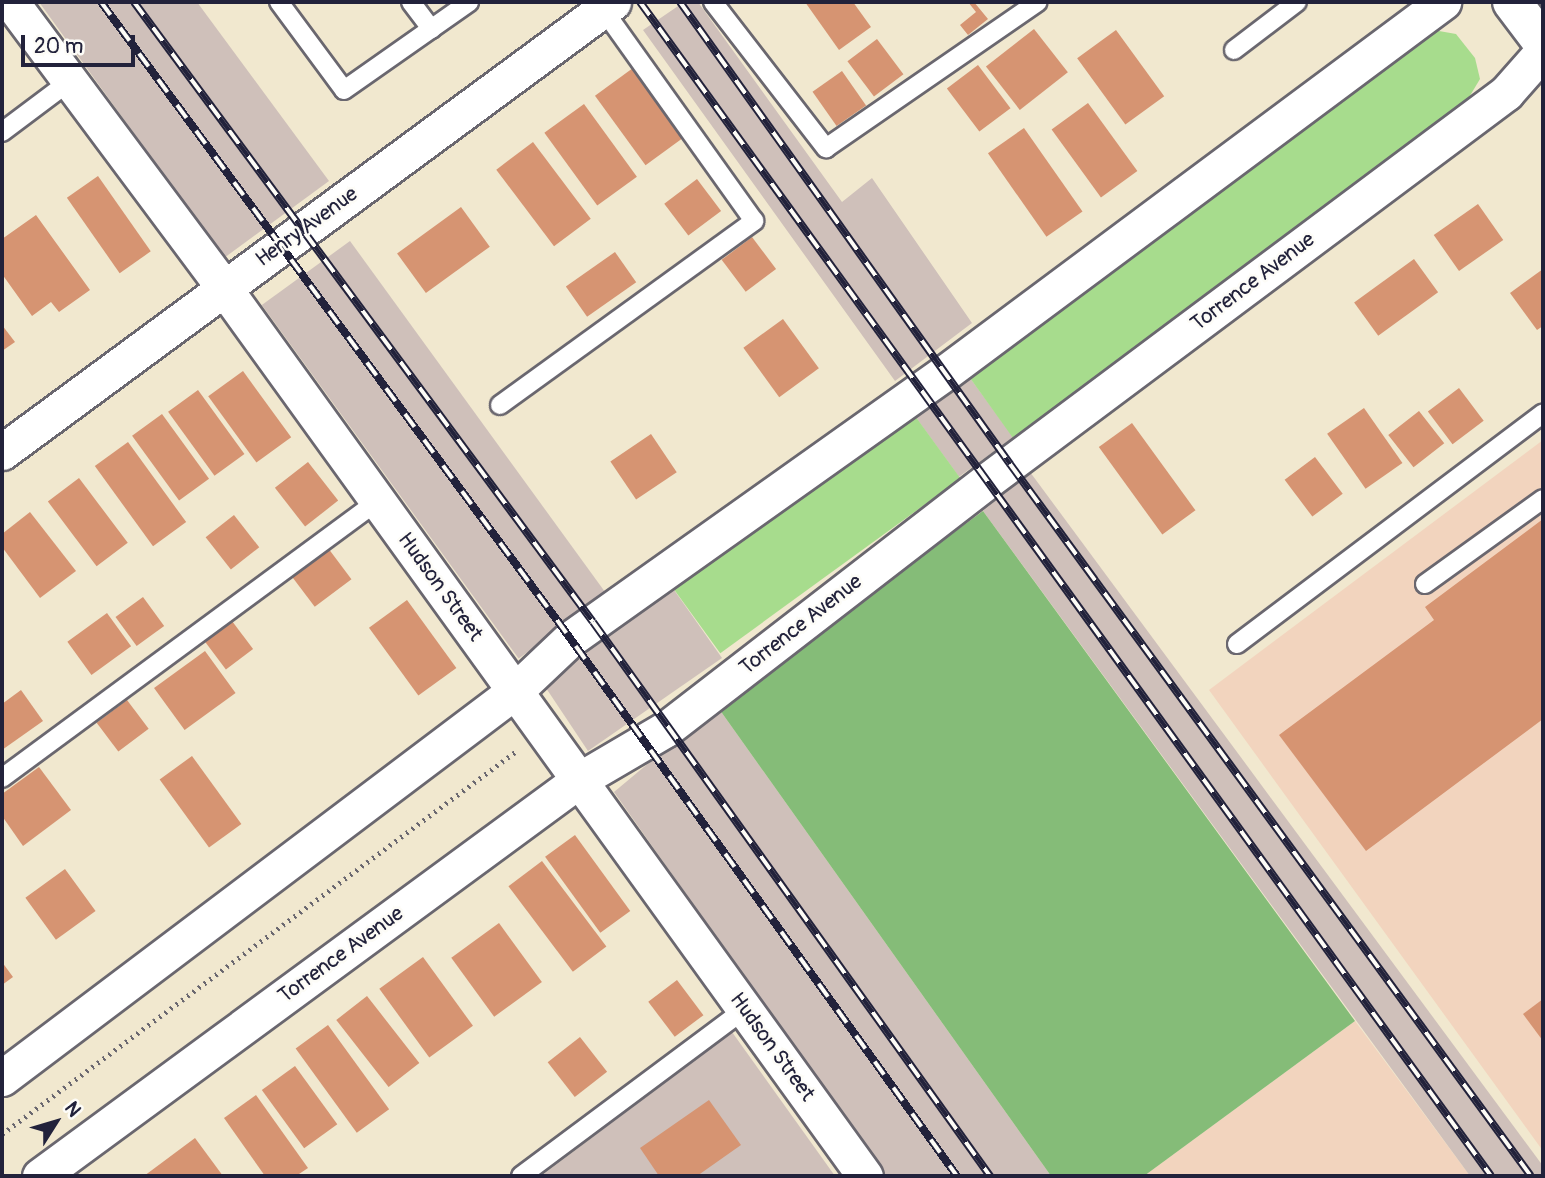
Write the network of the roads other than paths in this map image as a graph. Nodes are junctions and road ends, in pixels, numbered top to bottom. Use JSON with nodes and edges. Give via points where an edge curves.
{"nodes":[{"id":1,"x":11,"y":2,"type":"edge"},
{"id":2,"x":279,"y":2,"type":"edge"},
{"id":3,"x":411,"y":2,"type":"edge"},
{"id":4,"x":469,"y":2,"type":"edge"},
{"id":5,"x":713,"y":2,"type":"edge"},
{"id":6,"x":1038,"y":2,"type":"edge"},
{"id":7,"x":1297,"y":2,"type":"edge"},
{"id":8,"x":1443,"y":2,"type":"edge"},
{"id":9,"x":1512,"y":2,"type":"edge"},
{"id":10,"x":608,"y":5,"type":"edge"},
{"id":11,"x":431,"y":29,"type":"junction"},
{"id":12,"x":1543,"y":43,"type":"edge"},
{"id":13,"x":1234,"y":50,"type":"dead end"},
{"id":14,"x":1543,"y":51,"type":"edge"},
{"id":15,"x":71,"y":81,"type":"junction"},
{"id":16,"x":2,"y":132,"type":"edge"},
{"id":17,"x":224,"y":288,"type":"junction"},
{"id":18,"x":500,"y":405,"type":"dead end"},
{"id":19,"x":1543,"y":413,"type":"edge"},
{"id":20,"x":2,"y":452,"type":"edge"},
{"id":21,"x":1543,"y":499,"type":"edge"},
{"id":22,"x":377,"y":500,"type":"junction"},
{"id":23,"x":1426,"y":584,"type":"dead end"},
{"id":24,"x":1237,"y":644,"type":"dead end"},
{"id":25,"x":515,"y":691,"type":"junction"},
{"id":26,"x":2,"y":778,"type":"edge"},
{"id":27,"x":579,"y":779,"type":"junction"},
{"id":28,"x":745,"y":1009,"type":"junction"},
{"id":29,"x":2,"y":1077,"type":"edge"},
{"id":30,"x":40,"y":1176,"type":"edge"},
{"id":31,"x":521,"y":1176,"type":"edge"},
{"id":32,"x":865,"y":1176,"type":"edge"}],
"edges":[{"from":1,"to":15,"type":"street","name":"Hudson Street"},
{"from":2,"to":11,"type":"lane","via":[[344,90]]},
{"from":3,"to":11,"type":"lane"},
{"from":4,"to":11,"type":"lane"},
{"from":5,"to":6,"type":"lane","via":[[826,148]]},
{"from":7,"to":13,"type":"lane"},
{"from":8,"to":25,"type":"street","via":[[946,372],[570,639]]},
{"from":9,"to":12,"type":"main road"},
{"from":10,"to":17,"type":"street","name":"Henry Avenue"},
{"from":10,"to":18,"type":"lane","via":[[754,221]]},
{"from":14,"to":27,"type":"street","name":"Torrence Avenue","via":[[1506,93],[1010,464],[666,729]]},
{"from":15,"to":16,"type":"lane"},
{"from":15,"to":17,"type":"street","name":"Hudson Street"},
{"from":17,"to":20,"type":"street","name":"Henry Avenue"},
{"from":17,"to":22,"type":"street","name":"Hudson Street"},
{"from":19,"to":24,"type":"lane"},
{"from":21,"to":23,"type":"lane"},
{"from":22,"to":25,"type":"street","name":"Hudson Street"},
{"from":22,"to":26,"type":"lane"},
{"from":25,"to":27,"type":"street","name":"Hudson Street"},
{"from":25,"to":29,"type":"street"},
{"from":27,"to":28,"type":"street","name":"Hudson Street"},
{"from":27,"to":30,"type":"street","name":"Torrence Avenue"},
{"from":28,"to":31,"type":"lane"},
{"from":28,"to":32,"type":"street","name":"Hudson Street"}]}
